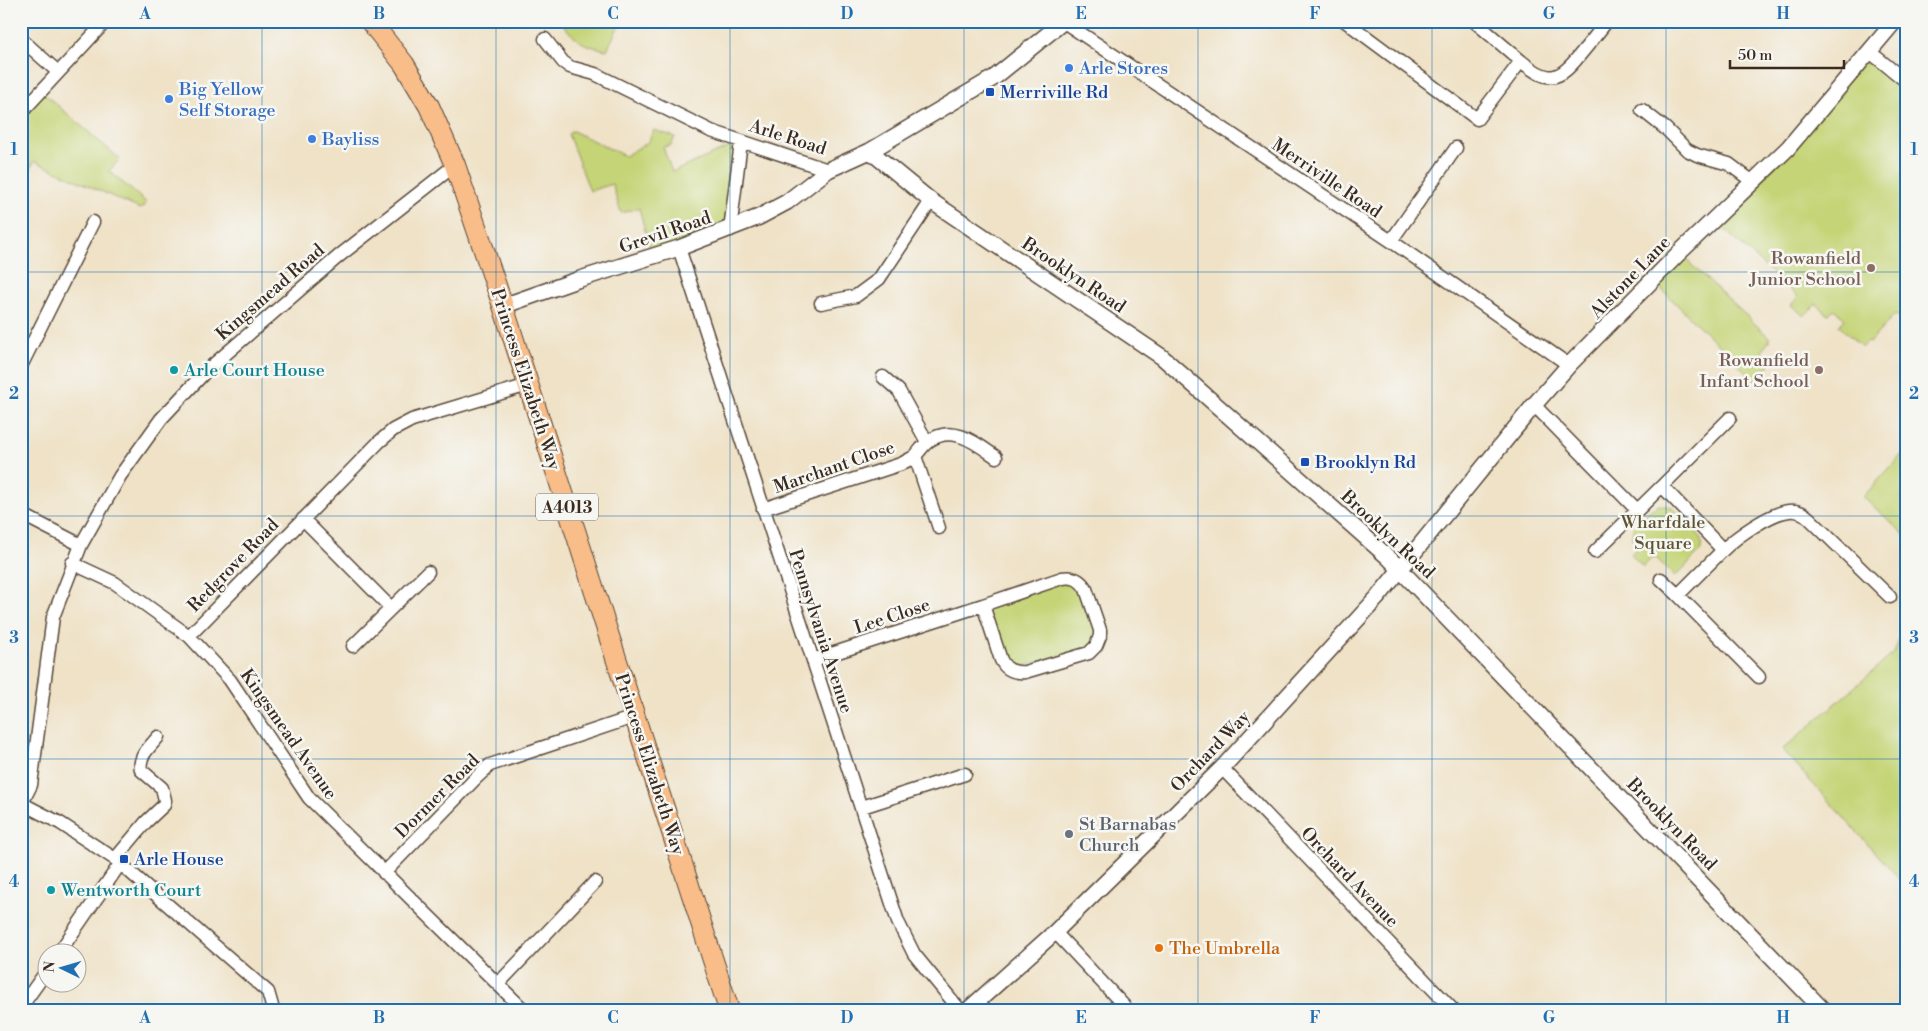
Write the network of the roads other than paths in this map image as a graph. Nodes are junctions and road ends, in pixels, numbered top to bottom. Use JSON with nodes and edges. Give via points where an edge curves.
{"nodes":[{"id":1,"x":106,"y":21,"type":"edge"},
{"id":2,"x":370,"y":21,"type":"edge"},
{"id":3,"x":1064,"y":21,"type":"edge"},
{"id":4,"x":1345,"y":21,"type":"edge"},
{"id":5,"x":1474,"y":21,"type":"edge"},
{"id":6,"x":1607,"y":21,"type":"edge"},
{"id":7,"x":1895,"y":21,"type":"edge"},
{"id":8,"x":21,"y":39,"type":"edge"},
{"id":9,"x":545,"y":39,"type":"dead end"},
{"id":10,"x":1870,"y":52,"type":"junction"},
{"id":11,"x":1521,"y":61,"type":"junction"},
{"id":12,"x":58,"y":72,"type":"junction"},
{"id":13,"x":1907,"y":82,"type":"edge"},
{"id":14,"x":1642,"y":110,"type":"dead end"},
{"id":15,"x":21,"y":113,"type":"edge"},
{"id":16,"x":741,"y":142,"type":"junction"},
{"id":17,"x":1456,"y":148,"type":"dead end"},
{"id":18,"x":870,"y":151,"type":"junction"},
{"id":19,"x":455,"y":165,"type":"junction"},
{"id":20,"x":828,"y":170,"type":"junction"},
{"id":21,"x":1753,"y":182,"type":"junction"},
{"id":22,"x":931,"y":201,"type":"junction"},
{"id":23,"x":93,"y":222,"type":"dead end"},
{"id":24,"x":730,"y":230,"type":"junction"},
{"id":25,"x":1391,"y":241,"type":"junction"},
{"id":26,"x":680,"y":248,"type":"junction"},
{"id":27,"x":821,"y":303,"type":"dead end"},
{"id":28,"x":503,"y":306,"type":"junction"},
{"id":29,"x":21,"y":366,"type":"edge"},
{"id":30,"x":1570,"y":366,"type":"junction"},
{"id":31,"x":883,"y":377,"type":"dead end"},
{"id":32,"x":528,"y":385,"type":"junction"},
{"id":33,"x":1534,"y":405,"type":"junction"},
{"id":34,"x":1730,"y":418,"type":"dead end"},
{"id":35,"x":927,"y":442,"type":"junction"},
{"id":36,"x":915,"y":456,"type":"junction"},
{"id":37,"x":996,"y":457,"type":"dead end"},
{"id":38,"x":1662,"y":486,"type":"junction"},
{"id":39,"x":763,"y":509,"type":"junction"},
{"id":40,"x":1637,"y":510,"type":"junction"},
{"id":41,"x":21,"y":514,"type":"edge"},
{"id":42,"x":303,"y":519,"type":"junction"},
{"id":43,"x":939,"y":528,"type":"dead end"},
{"id":44,"x":81,"y":545,"type":"junction"},
{"id":45,"x":1722,"y":550,"type":"junction"},
{"id":46,"x":1595,"y":552,"type":"dead end"},
{"id":47,"x":72,"y":563,"type":"junction"},
{"id":48,"x":1400,"y":568,"type":"junction"},
{"id":49,"x":428,"y":572,"type":"dead end"},
{"id":50,"x":1661,"y":579,"type":"dead end"},
{"id":51,"x":1678,"y":595,"type":"junction"},
{"id":52,"x":1890,"y":598,"type":"dead end"},
{"id":53,"x":983,"y":605,"type":"junction"},
{"id":54,"x":391,"y":608,"type":"junction"},
{"id":55,"x":189,"y":636,"type":"junction"},
{"id":56,"x":353,"y":646,"type":"dead end"},
{"id":57,"x":813,"y":660,"type":"junction"},
{"id":58,"x":1759,"y":678,"type":"dead end"},
{"id":59,"x":634,"y":717,"type":"junction"},
{"id":60,"x":158,"y":737,"type":"dead end"},
{"id":61,"x":1222,"y":768,"type":"junction"},
{"id":62,"x":965,"y":774,"type":"dead end"},
{"id":63,"x":21,"y":803,"type":"edge"},
{"id":64,"x":862,"y":807,"type":"junction"},
{"id":65,"x":117,"y":862,"type":"junction"},
{"id":66,"x":384,"y":873,"type":"junction"},
{"id":67,"x":594,"y":882,"type":"dead end"},
{"id":68,"x":1055,"y":932,"type":"junction"},
{"id":69,"x":64,"y":944,"type":"edge"},
{"id":70,"x":38,"y":983,"type":"edge"},
{"id":71,"x":498,"y":984,"type":"junction"},
{"id":72,"x":21,"y":1008,"type":"edge"},
{"id":73,"x":274,"y":1008,"type":"edge"},
{"id":74,"x":524,"y":1010,"type":"edge"},
{"id":75,"x":729,"y":1010,"type":"edge"},
{"id":76,"x":960,"y":1010,"type":"edge"},
{"id":77,"x":968,"y":1010,"type":"edge"},
{"id":78,"x":1128,"y":1010,"type":"edge"},
{"id":79,"x":1453,"y":1010,"type":"edge"},
{"id":80,"x":1823,"y":1010,"type":"edge"}],
"edges":[{"from":1,"to":12,"type":"street"},
{"from":2,"to":19,"type":"main road","name":"Princess Elizabeth Way","number":"A4013","via":[[404,64],[429,106]]},
{"from":3,"to":18,"type":"street","name":"Arle Road","via":[[995,77]]},
{"from":3,"to":25,"type":"street","name":"Merriville Road"},
{"from":4,"to":11,"type":"street","via":[[1477,119]]},
{"from":5,"to":11,"type":"street"},
{"from":6,"to":11,"type":"street","via":[[1567,70],[1558,76],[1539,74]]},
{"from":7,"to":10,"type":"street","name":"Alstone Lane"},
{"from":8,"to":12,"type":"street"},
{"from":9,"to":16,"type":"street","name":"Arle Road","via":[[570,67],[595,74],[711,132]]},
{"from":10,"to":13,"type":"street"},
{"from":10,"to":21,"type":"street","name":"Alstone Lane","via":[[1788,148]]},
{"from":12,"to":15,"type":"street"},
{"from":14,"to":21,"type":"street","via":[[1687,150],[1729,164]]},
{"from":16,"to":20,"type":"street","name":"Arle Road"},
{"from":16,"to":24,"type":"street"},
{"from":17,"to":25,"type":"street"},
{"from":18,"to":20,"type":"street","name":"Arle Road"},
{"from":18,"to":22,"type":"street","name":"Brooklyn Road"},
{"from":19,"to":28,"type":"main road","name":"Princess Elizabeth Way","number":"A4013"},
{"from":19,"to":44,"type":"street","name":"Kingsmead Road","via":[[339,256],[200,377],[141,445],[105,500]]},
{"from":20,"to":24,"type":"street","name":"Grevil Road","via":[[787,202]]},
{"from":21,"to":30,"type":"street","name":"Alstone Lane"},
{"from":22,"to":27,"type":"street","via":[[879,279],[856,296]]},
{"from":22,"to":48,"type":"street","name":"Brooklyn Road","via":[[1162,358]]},
{"from":23,"to":29,"type":"street"},
{"from":24,"to":26,"type":"street","name":"Grevil Road"},
{"from":25,"to":30,"type":"street","name":"Merriville Road"},
{"from":26,"to":28,"type":"street","name":"Grevil Road"},
{"from":26,"to":39,"type":"street","name":"Pennsylvania Avenue"},
{"from":28,"to":32,"type":"main road","name":"Princess Elizabeth Way","number":"A4013"},
{"from":30,"to":33,"type":"street","name":"Alstone Lane"},
{"from":31,"to":35,"type":"street","via":[[899,391]]},
{"from":32,"to":42,"type":"street","name":"Redgrove Road","via":[[402,424],[379,442]]},
{"from":32,"to":59,"type":"main road","name":"Princess Elizabeth Way","number":"A4013"},
{"from":33,"to":40,"type":"street"},
{"from":33,"to":48,"type":"street","name":"Alstone Lane"},
{"from":34,"to":38,"type":"street"},
{"from":35,"to":36,"type":"street","name":"Marchant Close"},
{"from":35,"to":37,"type":"street","via":[[941,436],[963,436]]},
{"from":36,"to":39,"type":"street","name":"Marchant Close","via":[[902,464]]},
{"from":36,"to":43,"type":"street","name":"Marchant Close"},
{"from":38,"to":40,"type":"street"},
{"from":38,"to":45,"type":"street"},
{"from":39,"to":57,"type":"street","name":"Pennsylvania Avenue"},
{"from":40,"to":46,"type":"street"},
{"from":41,"to":44,"type":"street"},
{"from":42,"to":54,"type":"street","name":"Redgrove Road"},
{"from":42,"to":55,"type":"street","name":"Redgrove Road"},
{"from":44,"to":47,"type":"street","name":"Kingsmead Road"},
{"from":45,"to":51,"type":"street"},
{"from":45,"to":52,"type":"street","via":[[1735,537],[1774,516],[1790,511],[1801,512]]},
{"from":47,"to":55,"type":"street","name":"Kingsmead Avenue","via":[[114,583]]},
{"from":47,"to":63,"type":"street","name":"Kingsmead Road","via":[[53,616],[31,785]]},
{"from":48,"to":61,"type":"street","name":"Orchard Way","via":[[1347,632]]},
{"from":48,"to":80,"type":"street","name":"Brooklyn Road"},
{"from":49,"to":54,"type":"street"},
{"from":50,"to":51,"type":"street"},
{"from":51,"to":58,"type":"street"},
{"from":53,"to":53,"type":"street","name":"Lee Close","via":[[1001,660],[1014,672],[1089,653],[1099,641],[1100,630],[1086,589],[1075,578],[1062,578]]},
{"from":53,"to":57,"type":"street","name":"Lee Close"},
{"from":54,"to":56,"type":"street"},
{"from":55,"to":66,"type":"street","name":"Kingsmead Avenue","via":[[230,680],[309,798]]},
{"from":57,"to":64,"type":"street","name":"Pennsylvania Avenue"},
{"from":59,"to":66,"type":"street","name":"Dormer Road","via":[[490,765]]},
{"from":59,"to":75,"type":"main road","name":"Princess Elizabeth Way","number":"A4013"},
{"from":60,"to":65,"type":"street","via":[[142,756],[140,767],[162,788],[164,805],[146,822]]},
{"from":61,"to":68,"type":"street","name":"Orchard Way"},
{"from":61,"to":79,"type":"street","name":"Orchard Avenue"},
{"from":62,"to":64,"type":"street"},
{"from":63,"to":65,"type":"street","via":[[60,823]]},
{"from":64,"to":76,"type":"street","name":"Pennsylvania Avenue","via":[[902,933],[914,954]]},
{"from":65,"to":69,"type":"street"},
{"from":65,"to":73,"type":"street","via":[[268,992]]},
{"from":66,"to":71,"type":"street","name":"Kingsmead Avenue"},
{"from":67,"to":71,"type":"street"},
{"from":68,"to":77,"type":"street","name":"Orchard Way"},
{"from":68,"to":78,"type":"street"},
{"from":70,"to":72,"type":"street"},
{"from":71,"to":74,"type":"street","name":"Kingsmead Avenue"}]}
